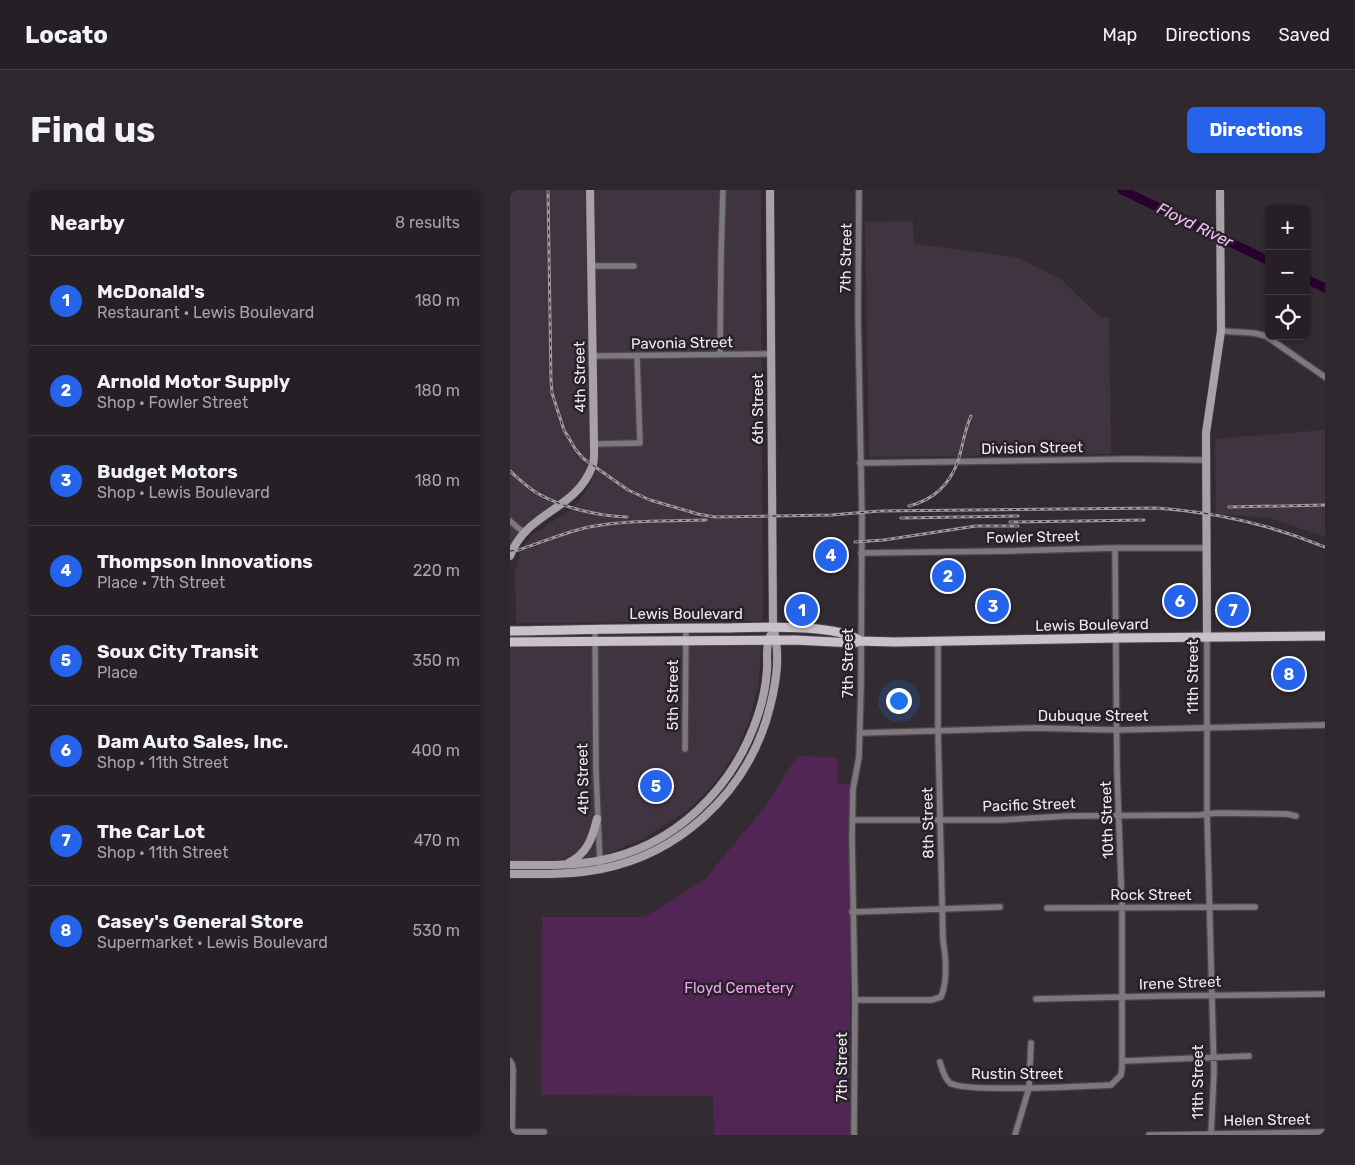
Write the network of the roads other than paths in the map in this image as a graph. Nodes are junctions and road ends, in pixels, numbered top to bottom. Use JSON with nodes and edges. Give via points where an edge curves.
{"nodes":[{"id":1,"x":590,"y":190,"type":"edge"},
{"id":2,"x":723,"y":190,"type":"edge"},
{"id":3,"x":770,"y":190,"type":"edge"},
{"id":4,"x":859,"y":190,"type":"edge"},
{"id":5,"x":1220,"y":190,"type":"edge"},
{"id":6,"x":591,"y":266,"type":"junction"},
{"id":7,"x":634,"y":266,"type":"dead end"},
{"id":8,"x":1221,"y":331,"type":"junction"},
{"id":9,"x":720,"y":354,"type":"junction"},
{"id":10,"x":771,"y":354,"type":"junction"},
{"id":11,"x":594,"y":356,"type":"junction"},
{"id":12,"x":638,"y":356,"type":"junction"},
{"id":13,"x":1325,"y":377,"type":"edge"},
{"id":14,"x":594,"y":444,"type":"junction"},
{"id":15,"x":1205,"y":460,"type":"junction"},
{"id":16,"x":860,"y":463,"type":"junction"},
{"id":17,"x":510,"y":521,"type":"edge"},
{"id":18,"x":523,"y":532,"type":"junction"},
{"id":19,"x":1115,"y":548,"type":"junction"},
{"id":20,"x":1206,"y":548,"type":"junction"},
{"id":21,"x":861,"y":553,"type":"junction"},
{"id":22,"x":510,"y":556,"type":"edge"},
{"id":23,"x":773,"y":627,"type":"junction"},
{"id":24,"x":686,"y":628,"type":"junction"},
{"id":25,"x":596,"y":629,"type":"junction"},
{"id":26,"x":510,"y":631,"type":"edge"},
{"id":27,"x":1325,"y":636,"type":"edge"},
{"id":28,"x":1207,"y":637,"type":"junction"},
{"id":29,"x":1116,"y":638,"type":"junction"},
{"id":30,"x":596,"y":640,"type":"junction"},
{"id":31,"x":686,"y":640,"type":"junction"},
{"id":32,"x":772,"y":640,"type":"junction"},
{"id":33,"x":860,"y":640,"type":"junction"},
{"id":34,"x":938,"y":641,"type":"junction"},
{"id":35,"x":510,"y":642,"type":"edge"},
{"id":36,"x":1325,"y":725,"type":"edge"},
{"id":37,"x":1207,"y":728,"type":"junction"},
{"id":38,"x":1117,"y":730,"type":"junction"},
{"id":39,"x":938,"y":731,"type":"junction"},
{"id":40,"x":860,"y":733,"type":"junction"},
{"id":41,"x":685,"y":750,"type":"dead end"},
{"id":42,"x":1206,"y":814,"type":"junction"},
{"id":43,"x":1119,"y":815,"type":"junction"},
{"id":44,"x":1296,"y":816,"type":"dead end"},
{"id":45,"x":597,"y":819,"type":"junction"},
{"id":46,"x":853,"y":820,"type":"junction"},
{"id":47,"x":941,"y":820,"type":"junction"},
{"id":48,"x":599,"y":860,"type":"junction"},
{"id":49,"x":510,"y":864,"type":"edge"},
{"id":50,"x":564,"y":864,"type":"junction"},
{"id":51,"x":601,"y":870,"type":"junction"},
{"id":52,"x":510,"y":874,"type":"edge"},
{"id":53,"x":1256,"y":906,"type":"dead end"},
{"id":54,"x":1122,"y":907,"type":"junction"},
{"id":55,"x":1208,"y":907,"type":"junction"},
{"id":56,"x":1000,"y":908,"type":"dead end"},
{"id":57,"x":1047,"y":908,"type":"dead end"},
{"id":58,"x":942,"y":910,"type":"junction"},
{"id":59,"x":852,"y":912,"type":"junction"},
{"id":60,"x":1325,"y":994,"type":"edge"},
{"id":61,"x":1212,"y":995,"type":"junction"},
{"id":62,"x":1123,"y":998,"type":"junction"},
{"id":63,"x":1036,"y":999,"type":"dead end"},
{"id":64,"x":854,"y":1000,"type":"junction"},
{"id":65,"x":1031,"y":1043,"type":"dead end"},
{"id":66,"x":1249,"y":1056,"type":"dead end"},
{"id":67,"x":1213,"y":1058,"type":"junction"},
{"id":68,"x":510,"y":1061,"type":"edge"},
{"id":69,"x":1122,"y":1061,"type":"junction"},
{"id":70,"x":940,"y":1062,"type":"dead end"},
{"id":71,"x":1109,"y":1085,"type":"joint"},
{"id":72,"x":1029,"y":1088,"type":"junction"},
{"id":73,"x":544,"y":1132,"type":"dead end"},
{"id":74,"x":1325,"y":1132,"type":"edge"},
{"id":75,"x":512,"y":1133,"type":"edge"},
{"id":76,"x":1211,"y":1134,"type":"edge"},
{"id":77,"x":854,"y":1135,"type":"edge"},
{"id":78,"x":1015,"y":1135,"type":"edge"},
{"id":79,"x":1149,"y":1135,"type":"edge"}],
"edges":[{"from":1,"to":6,"type":"main road","name":"4th Street"},
{"from":2,"to":9,"type":"street"},
{"from":3,"to":10,"type":"main road","name":"6th Street"},
{"from":4,"to":16,"type":"street","name":"7th Street"},
{"from":5,"to":8,"type":"main road","name":"11th Street"},
{"from":6,"to":7,"type":"street"},
{"from":6,"to":11,"type":"main road","name":"4th Street"},
{"from":8,"to":13,"type":"street","via":[[1266,336]]},
{"from":8,"to":15,"type":"main road","name":"11th Street","via":[[1208,410]]},
{"from":9,"to":10,"type":"street","name":"Pavonia Street"},
{"from":9,"to":12,"type":"street","name":"Pavonia Street"},
{"from":10,"to":23,"type":"main road","name":"6th Street"},
{"from":11,"to":12,"type":"street","name":"Pavonia Street"},
{"from":11,"to":14,"type":"main road","name":"4th Street"},
{"from":12,"to":14,"type":"street","via":[[640,443]]},
{"from":14,"to":18,"type":"main road","name":"4th Street","via":[[593,466],[582,486]]},
{"from":15,"to":16,"type":"street","name":"Division Street"},
{"from":15,"to":20,"type":"main road","name":"11th Street"},
{"from":16,"to":21,"type":"street","name":"7th Street"},
{"from":17,"to":18,"type":"street"},
{"from":18,"to":22,"type":"main road"},
{"from":19,"to":20,"type":"street","name":"Fowler Street"},
{"from":19,"to":21,"type":"street","name":"Fowler Street"},
{"from":19,"to":29,"type":"street","name":"10th Street"},
{"from":20,"to":28,"type":"main road","name":"11th Street"},
{"from":21,"to":33,"type":"street","name":"7th Street"},
{"from":23,"to":24,"type":"main road","name":"Lewis Boulevard"},
{"from":23,"to":32,"type":"main road","name":"6th Street"},
{"from":23,"to":33,"type":"main road","name":"Lewis Boulevard","via":[[823,630],[853,635]]},
{"from":24,"to":25,"type":"main road","name":"Lewis Boulevard"},
{"from":24,"to":31,"type":"street","name":"5th Street"},
{"from":25,"to":26,"type":"main road","name":"Lewis Boulevard"},
{"from":25,"to":30,"type":"street","name":"4th Street"},
{"from":27,"to":28,"type":"main road","name":"Lewis Boulevard"},
{"from":28,"to":29,"type":"main road","name":"Lewis Boulevard"},
{"from":28,"to":37,"type":"street","name":"11th Street"},
{"from":29,"to":34,"type":"main road","name":"Lewis Boulevard"},
{"from":29,"to":38,"type":"street","name":"10th Street"},
{"from":30,"to":31,"type":"main road","name":"Lewis Boulevard"},
{"from":30,"to":35,"type":"main road","name":"Lewis Boulevard"},
{"from":30,"to":45,"type":"street","name":"4th Street"},
{"from":31,"to":32,"type":"main road","name":"Lewis Boulevard"},
{"from":31,"to":41,"type":"street","name":"5th Street"},
{"from":32,"to":33,"type":"main road","name":"Lewis Boulevard","via":[[854,644]]},
{"from":32,"to":48,"type":"main road","via":[[761,707],[744,750],[726,779],[675,829],[632,851]]},
{"from":32,"to":51,"type":"main road","via":[[776,677],[770,707],[758,743],[731,788],[710,812],[669,843],[635,860]]},
{"from":33,"to":34,"type":"main road","name":"Lewis Boulevard"},
{"from":33,"to":40,"type":"street","name":"7th Street"},
{"from":34,"to":39,"type":"street","name":"8th Street"},
{"from":36,"to":37,"type":"street","name":"Dubuque Street"},
{"from":37,"to":38,"type":"street","name":"Dubuque Street"},
{"from":37,"to":42,"type":"street","name":"11th Street"},
{"from":38,"to":39,"type":"street","name":"Dubuque Street"},
{"from":38,"to":43,"type":"street","name":"10th Street"},
{"from":39,"to":40,"type":"street","name":"Dubuque Street"},
{"from":39,"to":47,"type":"street","name":"8th Street"},
{"from":40,"to":46,"type":"street","name":"7th Street"},
{"from":42,"to":43,"type":"street","name":"Pacific Street"},
{"from":42,"to":44,"type":"street","name":"Pacific Street"},
{"from":42,"to":55,"type":"street","name":"11th Street"},
{"from":43,"to":47,"type":"street","name":"Pacific Street"},
{"from":43,"to":54,"type":"street","name":"10th Street"},
{"from":45,"to":48,"type":"street","name":"4th Street"},
{"from":45,"to":50,"type":"main road","via":[[587,849]]},
{"from":46,"to":47,"type":"street","name":"Pacific Street"},
{"from":46,"to":59,"type":"street","name":"7th Street"},
{"from":47,"to":58,"type":"street","name":"8th Street"},
{"from":48,"to":50,"type":"main road"},
{"from":48,"to":51,"type":"street","name":"4th Street"},
{"from":49,"to":50,"type":"main road"},
{"from":51,"to":52,"type":"main road"},
{"from":53,"to":55,"type":"street","name":"Rock Street"},
{"from":54,"to":55,"type":"street","name":"Rock Street"},
{"from":54,"to":57,"type":"street","name":"Rock Street"},
{"from":54,"to":62,"type":"street","name":"10th Street"},
{"from":55,"to":61,"type":"street","name":"11th Street"},
{"from":56,"to":58,"type":"street"},
{"from":58,"to":59,"type":"street"},
{"from":58,"to":64,"type":"street","name":"8th Street","via":[[945,977],[941,998]]},
{"from":59,"to":64,"type":"street","name":"7th Street"},
{"from":60,"to":61,"type":"street","name":"Irene Street"},
{"from":61,"to":62,"type":"street","name":"Irene Street"},
{"from":61,"to":67,"type":"street","name":"11th Street"},
{"from":62,"to":63,"type":"street","name":"Irene Street"},
{"from":62,"to":69,"type":"street","name":"10th Street"},
{"from":64,"to":77,"type":"street","name":"7th Street"},
{"from":65,"to":72,"type":"street"},
{"from":66,"to":67,"type":"street"},
{"from":67,"to":69,"type":"street"},
{"from":67,"to":76,"type":"street","name":"11th Street"},
{"from":68,"to":75,"type":"street","via":[[513,1070]]},
{"from":69,"to":71,"type":"street","name":"10th Street","via":[[1121,1075]]},
{"from":70,"to":72,"type":"street","name":"Rustin Street","via":[[948,1082],[958,1086]]},
{"from":71,"to":72,"type":"street","name":"Rustin Street"},
{"from":72,"to":78,"type":"street"},
{"from":73,"to":75,"type":"street"},
{"from":74,"to":76,"type":"street","name":"Helen Street"},
{"from":76,"to":79,"type":"street","name":"Helen Street"}]}
